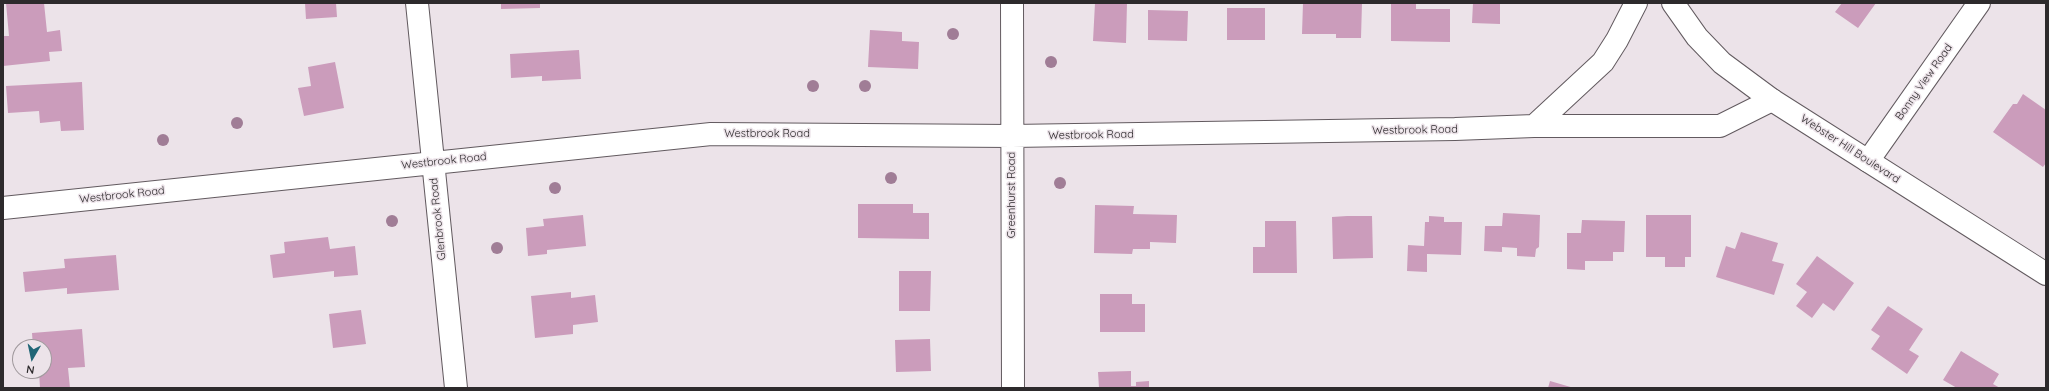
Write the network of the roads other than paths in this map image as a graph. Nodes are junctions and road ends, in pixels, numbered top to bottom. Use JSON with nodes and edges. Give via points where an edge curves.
{"nodes":[{"id":1,"x":417,"y":3,"type":"edge"},
{"id":2,"x":1012,"y":3,"type":"edge"},
{"id":3,"x":1636,"y":3,"type":"edge"},
{"id":4,"x":1673,"y":3,"type":"edge"},
{"id":5,"x":1979,"y":3,"type":"edge"},
{"id":6,"x":1772,"y":100,"type":"junction"},
{"id":7,"x":1534,"y":126,"type":"junction"},
{"id":8,"x":1012,"y":136,"type":"junction"},
{"id":9,"x":1868,"y":161,"type":"junction"},
{"id":10,"x":433,"y":162,"type":"junction"},
{"id":11,"x":3,"y":208,"type":"edge"},
{"id":12,"x":2046,"y":274,"type":"edge"},
{"id":13,"x":456,"y":388,"type":"edge"},
{"id":14,"x":1013,"y":388,"type":"edge"}],
"edges":[{"from":1,"to":10,"type":"street","name":"Glenbrook Road"},
{"from":2,"to":8,"type":"street","name":"Greenhurst Road"},
{"from":3,"to":7,"type":"street","via":[[1603,62]]},
{"from":4,"to":6,"type":"street","name":"Webster Hill Boulevard","via":[[1697,37],[1722,63]]},
{"from":5,"to":9,"type":"street","name":"Bonny View Road"},
{"from":6,"to":7,"type":"street","name":"Westbrook Road","via":[[1720,126]]},
{"from":6,"to":9,"type":"street","name":"Webster Hill Boulevard"},
{"from":7,"to":8,"type":"street","name":"Westbrook Road"},
{"from":8,"to":10,"type":"street","name":"Westbrook Road","via":[[711,134]]},
{"from":8,"to":14,"type":"street","name":"Greenhurst Road"},
{"from":9,"to":12,"type":"street","name":"Webster Hill Boulevard"},
{"from":10,"to":11,"type":"street","name":"Westbrook Road"},
{"from":10,"to":13,"type":"street","name":"Glenbrook Road"}]}
